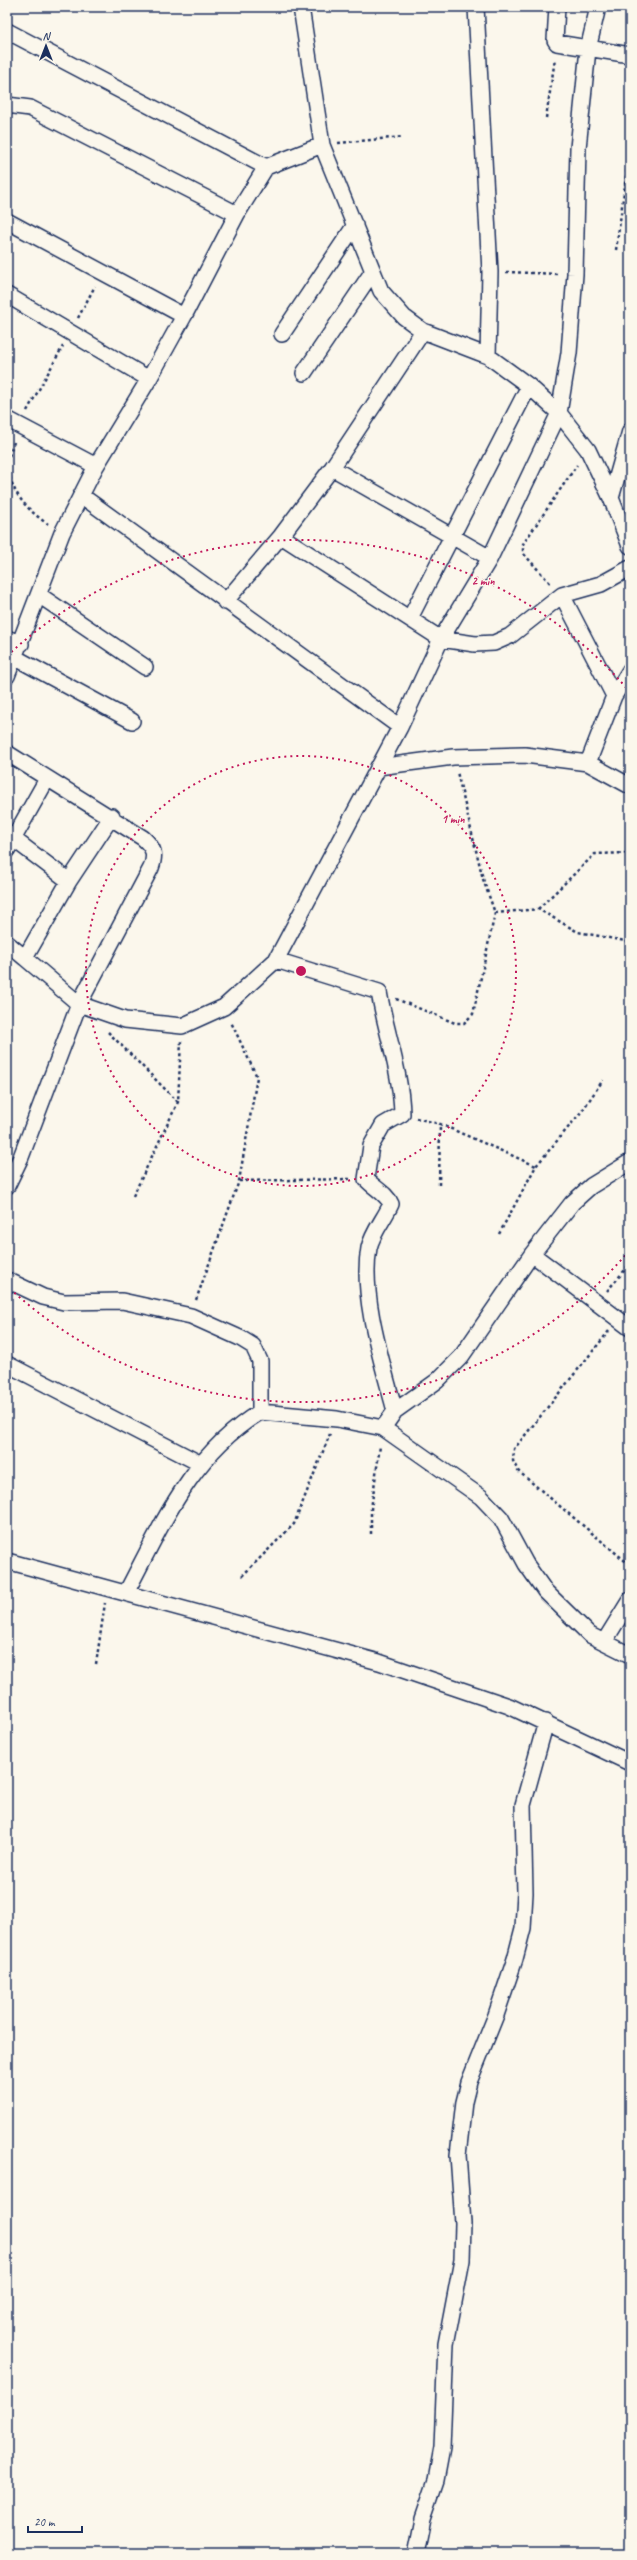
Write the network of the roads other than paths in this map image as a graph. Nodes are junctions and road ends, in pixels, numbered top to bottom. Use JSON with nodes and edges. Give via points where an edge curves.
{"nodes":[{"id":1,"x":301,"y":7,"type":"edge"},
{"id":2,"x":476,"y":7,"type":"edge"},
{"id":3,"x":556,"y":7,"type":"edge"},
{"id":4,"x":598,"y":7,"type":"edge"},
{"id":5,"x":7,"y":31,"type":"edge"},
{"id":6,"x":588,"y":49,"type":"junction"},
{"id":7,"x":630,"y":55,"type":"edge"},
{"id":8,"x":7,"y":104,"type":"edge"},
{"id":9,"x":322,"y":145,"type":"junction"},
{"id":10,"x":266,"y":167,"type":"junction"},
{"id":11,"x":237,"y":214,"type":"junction"},
{"id":12,"x":7,"y":221,"type":"edge"},
{"id":13,"x":355,"y":225,"type":"junction"},
{"id":14,"x":373,"y":271,"type":"junction"},
{"id":15,"x":7,"y":296,"type":"edge"},
{"id":16,"x":184,"y":316,"type":"junction"},
{"id":17,"x":423,"y":330,"type":"junction"},
{"id":18,"x":282,"y":334,"type":"dead end"},
{"id":19,"x":488,"y":356,"type":"junction"},
{"id":20,"x":304,"y":373,"type":"dead end"},
{"id":21,"x":149,"y":379,"type":"junction"},
{"id":22,"x":529,"y":386,"type":"junction"},
{"id":23,"x":559,"y":413,"type":"junction"},
{"id":24,"x":13,"y":422,"type":"edge"},
{"id":25,"x":630,"y":431,"type":"edge"},
{"id":26,"x":96,"y":466,"type":"junction"},
{"id":27,"x":332,"y":468,"type":"junction"},
{"id":28,"x":82,"y":496,"type":"junction"},
{"id":29,"x":611,"y":498,"type":"junction"},
{"id":30,"x":281,"y":536,"type":"junction"},
{"id":31,"x":454,"y":536,"type":"junction"},
{"id":32,"x":630,"y":546,"type":"edge"},
{"id":33,"x":490,"y":558,"type":"junction"},
{"id":34,"x":630,"y":568,"type":"edge"},
{"id":35,"x":39,"y":595,"type":"junction"},
{"id":36,"x":562,"y":595,"type":"junction"},
{"id":37,"x":225,"y":602,"type":"junction"},
{"id":38,"x":410,"y":618,"type":"junction"},
{"id":39,"x":7,"y":638,"type":"edge"},
{"id":40,"x":441,"y":639,"type":"junction"},
{"id":41,"x":18,"y":651,"type":"junction"},
{"id":42,"x":145,"y":667,"type":"dead end"},
{"id":43,"x":630,"y":670,"type":"edge"},
{"id":44,"x":7,"y":676,"type":"edge"},
{"id":45,"x":614,"y":696,"type":"junction"},
{"id":46,"x":132,"y":721,"type":"dead end"},
{"id":47,"x":400,"y":727,"type":"junction"},
{"id":48,"x":7,"y":753,"type":"edge"},
{"id":49,"x":588,"y":763,"type":"junction"},
{"id":50,"x":378,"y":767,"type":"junction"},
{"id":51,"x":47,"y":779,"type":"junction"},
{"id":52,"x":630,"y":786,"type":"edge"},
{"id":53,"x":112,"y":816,"type":"junction"},
{"id":54,"x":9,"y":841,"type":"edge"},
{"id":55,"x":69,"y":881,"type":"junction"},
{"id":56,"x":7,"y":943,"type":"edge"},
{"id":57,"x":24,"y":958,"type":"junction"},
{"id":58,"x":276,"y":960,"type":"junction"},
{"id":59,"x":79,"y":1004,"type":"junction"},
{"id":60,"x":630,"y":1162,"type":"edge"},
{"id":61,"x":7,"y":1186,"type":"edge"},
{"id":62,"x":532,"y":1254,"type":"junction"},
{"id":63,"x":7,"y":1280,"type":"edge"},
{"id":64,"x":624,"y":1324,"type":"edge"},
{"id":65,"x":7,"y":1364,"type":"edge"},
{"id":66,"x":395,"y":1411,"type":"junction"},
{"id":67,"x":260,"y":1412,"type":"junction"},
{"id":68,"x":383,"y":1428,"type":"junction"},
{"id":69,"x":201,"y":1464,"type":"junction"},
{"id":70,"x":7,"y":1561,"type":"edge"},
{"id":71,"x":126,"y":1593,"type":"junction"},
{"id":72,"x":630,"y":1600,"type":"edge"},
{"id":73,"x":604,"y":1642,"type":"junction"},
{"id":74,"x":630,"y":1655,"type":"edge"},
{"id":75,"x":546,"y":1722,"type":"junction"},
{"id":76,"x":630,"y":1763,"type":"edge"},
{"id":77,"x":416,"y":2553,"type":"edge"}],
"edges":[{"from":1,"to":9,"type":"street"},
{"from":2,"to":19,"type":"street","via":[[490,272]]},
{"from":3,"to":6,"type":"street","via":[[557,43]]},
{"from":4,"to":6,"type":"street"},
{"from":5,"to":10,"type":"street"},
{"from":6,"to":7,"type":"street"},
{"from":6,"to":23,"type":"street","via":[[578,148],[575,274],[569,353]]},
{"from":8,"to":11,"type":"street","via":[[30,108]]},
{"from":9,"to":10,"type":"street"},
{"from":9,"to":13,"type":"street"},
{"from":10,"to":11,"type":"street"},
{"from":11,"to":16,"type":"street"},
{"from":12,"to":16,"type":"street","via":[[101,274]]},
{"from":13,"to":14,"type":"street"},
{"from":13,"to":18,"type":"street"},
{"from":14,"to":17,"type":"street","via":[[386,296],[404,317]]},
{"from":14,"to":20,"type":"street"},
{"from":15,"to":21,"type":"street","via":[[71,331]]},
{"from":16,"to":21,"type":"street"},
{"from":17,"to":19,"type":"street"},
{"from":17,"to":27,"type":"street"},
{"from":19,"to":22,"type":"street"},
{"from":21,"to":26,"type":"street"},
{"from":22,"to":23,"type":"street"},
{"from":22,"to":31,"type":"street"},
{"from":23,"to":29,"type":"street","via":[[588,450]]},
{"from":23,"to":33,"type":"street"},
{"from":24,"to":26,"type":"street"},
{"from":25,"to":29,"type":"street"},
{"from":26,"to":28,"type":"street"},
{"from":27,"to":30,"type":"street"},
{"from":27,"to":31,"type":"street"},
{"from":28,"to":35,"type":"street","via":[[62,533]]},
{"from":28,"to":37,"type":"street"},
{"from":29,"to":32,"type":"street"},
{"from":30,"to":37,"type":"street"},
{"from":30,"to":38,"type":"street"},
{"from":31,"to":33,"type":"street"},
{"from":31,"to":38,"type":"street"},
{"from":33,"to":40,"type":"street"},
{"from":34,"to":36,"type":"street","via":[[601,584]]},
{"from":35,"to":41,"type":"street"},
{"from":35,"to":42,"type":"street"},
{"from":36,"to":40,"type":"street","via":[[510,636],[494,643],[475,644]]},
{"from":36,"to":45,"type":"street"},
{"from":37,"to":47,"type":"street"},
{"from":38,"to":40,"type":"street"},
{"from":39,"to":41,"type":"street"},
{"from":40,"to":47,"type":"street"},
{"from":41,"to":44,"type":"street"},
{"from":41,"to":46,"type":"street"},
{"from":43,"to":45,"type":"street"},
{"from":45,"to":49,"type":"street"},
{"from":47,"to":50,"type":"street"},
{"from":48,"to":51,"type":"street"},
{"from":49,"to":50,"type":"street","via":[[525,755],[454,757]]},
{"from":49,"to":52,"type":"street"},
{"from":50,"to":58,"type":"street"},
{"from":51,"to":53,"type":"street"},
{"from":51,"to":54,"type":"street"},
{"from":53,"to":55,"type":"street"},
{"from":53,"to":59,"type":"street","via":[[152,846],[155,856]]},
{"from":54,"to":55,"type":"street"},
{"from":55,"to":57,"type":"street"},
{"from":56,"to":57,"type":"street"},
{"from":57,"to":59,"type":"street"},
{"from":58,"to":59,"type":"street","via":[[224,1007],[182,1026],[125,1020]]},
{"from":58,"to":66,"type":"street","via":[[379,992],[385,1027],[399,1072],[402,1114],[383,1125],[371,1146],[366,1179],[376,1190],[388,1197],[391,1204],[369,1246],[367,1266],[370,1301],[381,1358]]},
{"from":59,"to":61,"type":"street","via":[[21,1157]]},
{"from":60,"to":62,"type":"street","via":[[591,1186],[572,1203]]},
{"from":62,"to":64,"type":"street"},
{"from":62,"to":66,"type":"street","via":[[461,1357],[437,1381]]},
{"from":63,"to":67,"type":"street","via":[[43,1297],[64,1302],[122,1301],[191,1316],[253,1346],[260,1361]]},
{"from":65,"to":69,"type":"street"},
{"from":66,"to":68,"type":"street"},
{"from":67,"to":68,"type":"street","via":[[337,1419]]},
{"from":67,"to":69,"type":"street","via":[[225,1436]]},
{"from":68,"to":73,"type":"street","via":[[481,1497],[502,1518],[526,1564],[545,1591],[590,1635]]},
{"from":69,"to":71,"type":"street","via":[[175,1500]]},
{"from":70,"to":71,"type":"street"},
{"from":71,"to":75,"type":"street","via":[[379,1662],[510,1706]]},
{"from":72,"to":73,"type":"street"},
{"from":73,"to":74,"type":"street"},
{"from":75,"to":76,"type":"street"},
{"from":75,"to":77,"type":"street","via":[[523,1805],[526,1893],[523,1928],[496,2016],[464,2102],[458,2155],[463,2223],[462,2260],[446,2344],[442,2448]]}]}
